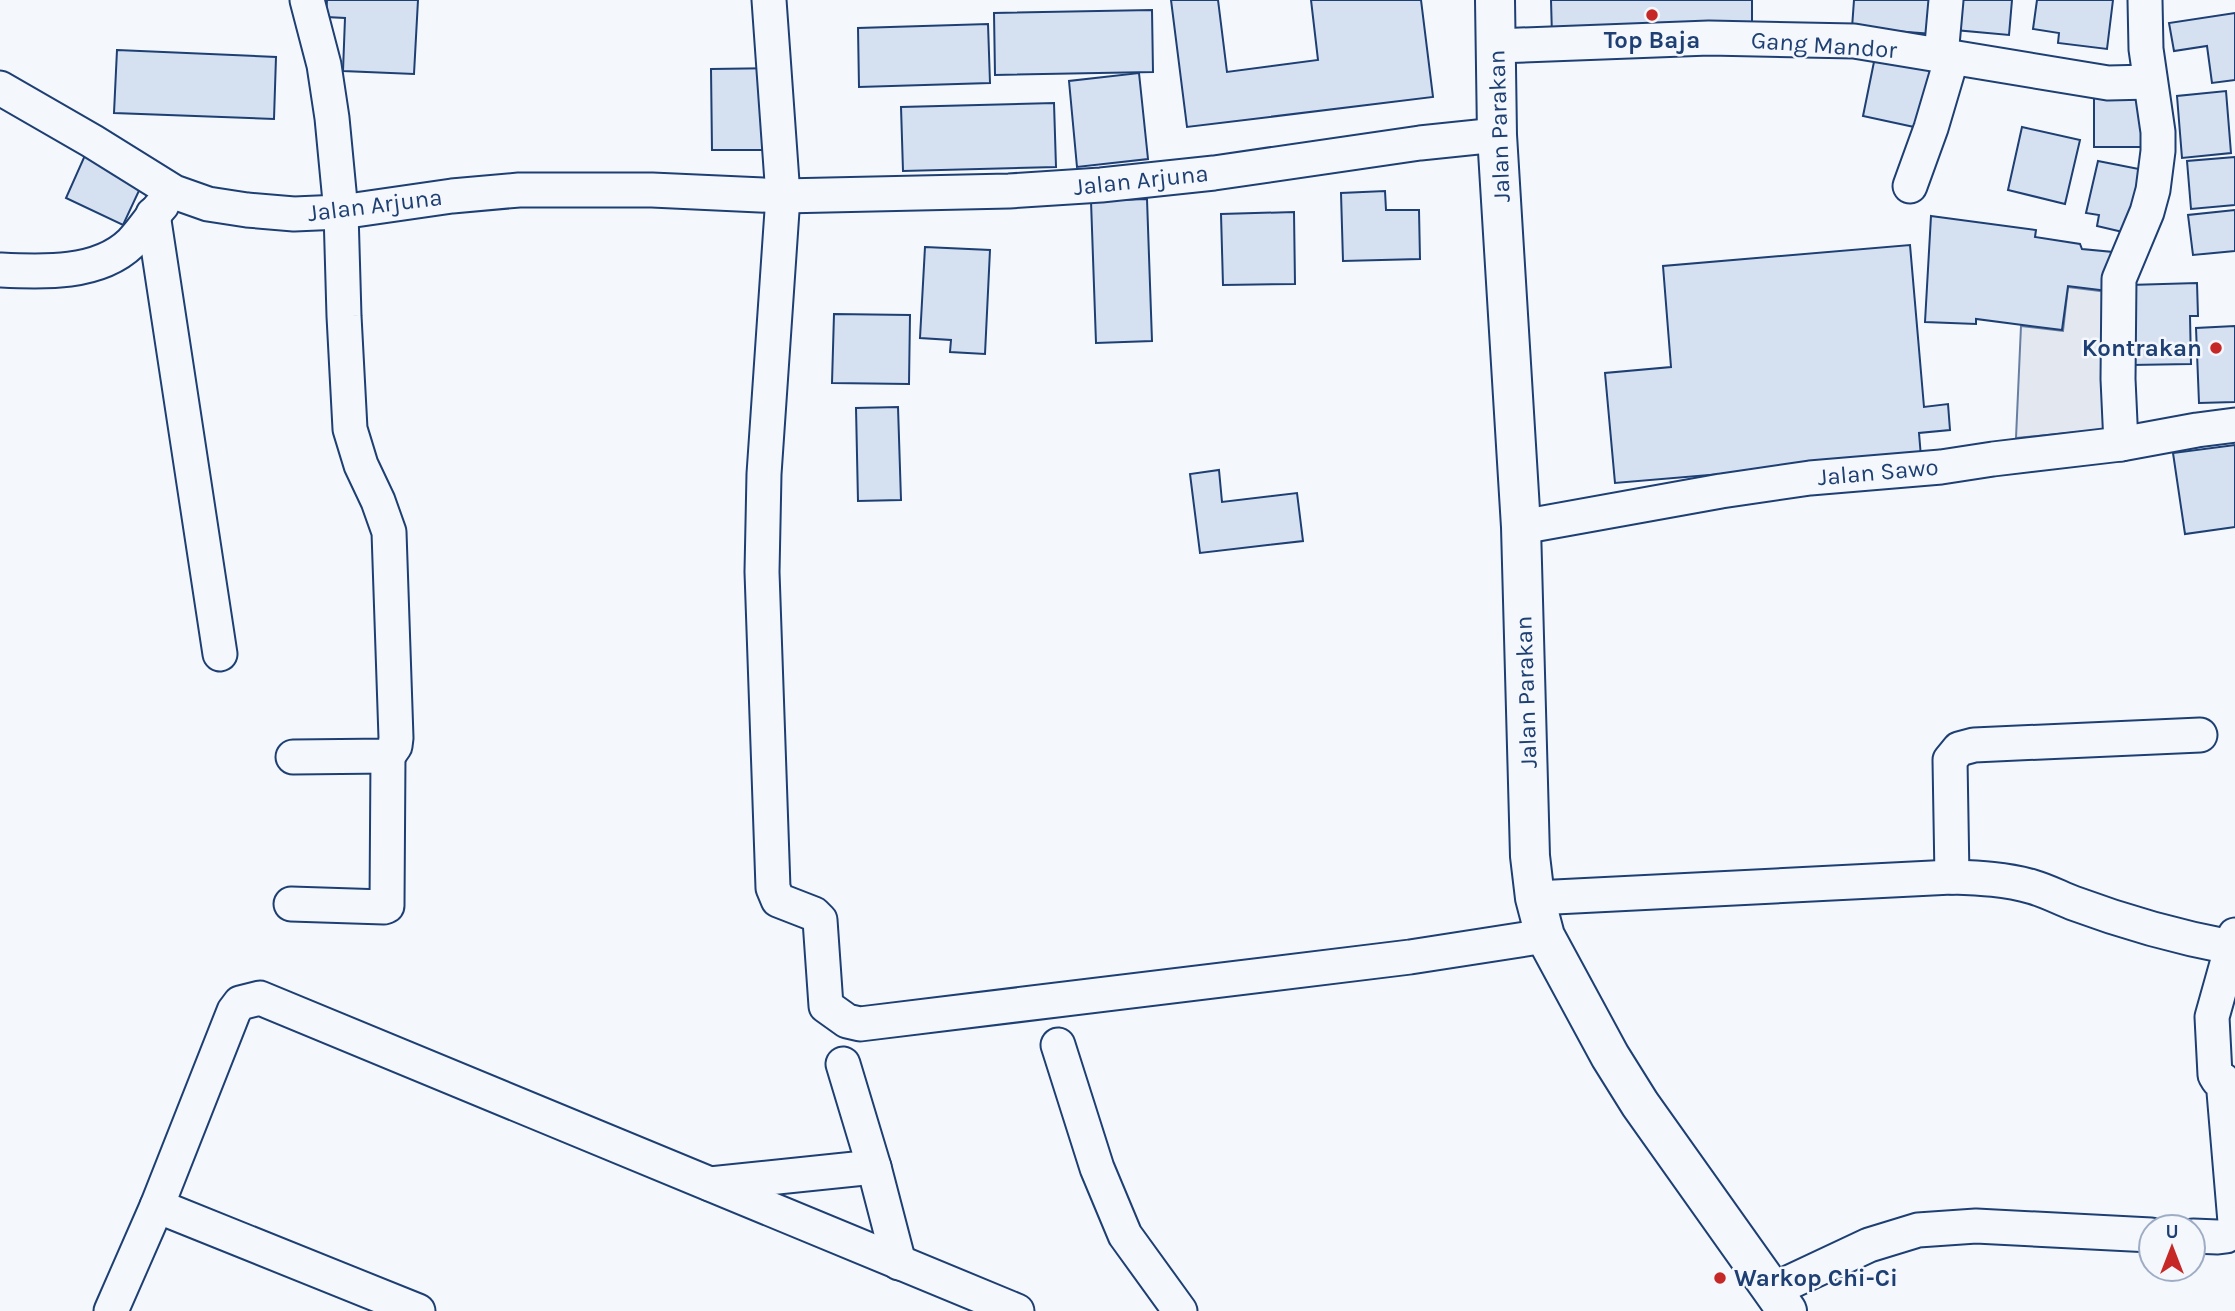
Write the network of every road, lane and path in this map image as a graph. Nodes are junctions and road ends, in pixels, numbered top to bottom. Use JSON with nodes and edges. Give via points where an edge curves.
{"nodes":[{"id":1,"x":307,"y":0,"type":"edge"},
{"id":2,"x":769,"y":0,"type":"edge"},
{"id":3,"x":1495,"y":0,"type":"edge"},
{"id":4,"x":1946,"y":0,"type":"edge"},
{"id":5,"x":2144,"y":0,"type":"edge"},
{"id":6,"x":1496,"y":46,"type":"junction"},
{"id":7,"x":1946,"y":56,"type":"junction"},
{"id":8,"x":2150,"y":82,"type":"junction"},
{"id":9,"x":0,"y":88,"type":"edge"},
{"id":10,"x":1497,"y":135,"type":"junction"},
{"id":11,"x":1910,"y":186,"type":"dead end"},
{"id":12,"x":783,"y":196,"type":"junction"},
{"id":13,"x":164,"y":203,"type":"junction"},
{"id":14,"x":341,"y":212,"type":"junction"},
{"id":15,"x":0,"y":270,"type":"edge"},
{"id":16,"x":2235,"y":425,"type":"edge"},
{"id":17,"x":2121,"y":444,"type":"junction"},
{"id":18,"x":1521,"y":527,"type":"junction"},
{"id":19,"x":220,"y":654,"type":"dead end"},
{"id":20,"x":2200,"y":735,"type":"dead end"},
{"id":21,"x":388,"y":756,"type":"junction"},
{"id":22,"x":293,"y":757,"type":"dead end"},
{"id":23,"x":1952,"y":877,"type":"junction"},
{"id":24,"x":1535,"y":898,"type":"junction"},
{"id":25,"x":291,"y":904,"type":"dead end"},
{"id":26,"x":1545,"y":936,"type":"junction"},
{"id":27,"x":2233,"y":944,"type":"edge"},
{"id":28,"x":1058,"y":1045,"type":"dead end"},
{"id":29,"x":844,"y":1064,"type":"dead end"},
{"id":30,"x":874,"y":1167,"type":"junction"},
{"id":31,"x":707,"y":1185,"type":"junction"},
{"id":32,"x":157,"y":1206,"type":"junction"},
{"id":33,"x":2235,"y":1223,"type":"edge"},
{"id":34,"x":2137,"y":1234,"type":"edge"},
{"id":35,"x":2207,"y":1236,"type":"edge"},
{"id":36,"x":899,"y":1263,"type":"junction"},
{"id":37,"x":1780,"y":1301,"type":"edge"},
{"id":38,"x":111,"y":1311,"type":"edge"},
{"id":39,"x":418,"y":1311,"type":"edge"},
{"id":40,"x":1017,"y":1311,"type":"edge"},
{"id":41,"x":1180,"y":1311,"type":"edge"}],
"edges":[{"from":1,"to":14,"type":"street","via":[[326,78]]},
{"from":2,"to":12,"type":"street"},
{"from":3,"to":6,"type":"street","name":"Jalan Parakan"},
{"from":4,"to":7,"type":"street"},
{"from":5,"to":8,"type":"street"},
{"from":6,"to":7,"type":"street","name":"Gang Mandor","via":[[1709,38],[1854,41]]},
{"from":6,"to":10,"type":"street","name":"Jalan Parakan"},
{"from":7,"to":8,"type":"street","name":"Gang Mandor","via":[[2108,83]]},
{"from":7,"to":11,"type":"street","via":[[1931,128]]},
{"from":8,"to":17,"type":"street","via":[[2158,132],[2156,172],[2143,225],[2119,279]]},
{"from":9,"to":13,"type":"street","name":"Jalan Arjuna","via":[[92,141]]},
{"from":10,"to":12,"type":"street","name":"Jalan Arjuna","via":[[1101,185]]},
{"from":10,"to":18,"type":"street","name":"Jalan Parakan"},
{"from":12,"to":14,"type":"street","name":"Jalan Arjuna","via":[[519,190]]},
{"from":12,"to":26,"type":"street","via":[[762,572],[773,888],[778,900],[820,920],[826,1006],[846,1021],[860,1024],[1410,957]]},
{"from":13,"to":14,"type":"street","name":"Jalan Arjuna","via":[[294,214]]},
{"from":13,"to":15,"type":"street","via":[[130,244],[106,260],[73,268]]},
{"from":13,"to":19,"type":"street"},
{"from":14,"to":21,"type":"street","via":[[350,429],[389,532],[396,738]]},
{"from":16,"to":17,"type":"street","name":"Jalan Sawo"},
{"from":17,"to":18,"type":"street","name":"Jalan Sawo","via":[[1797,480]]},
{"from":18,"to":24,"type":"street","name":"Jalan Parakan"},
{"from":20,"to":23,"type":"street","via":[[1959,749],[1950,760]]},
{"from":21,"to":22,"type":"street"},
{"from":21,"to":25,"type":"street","via":[[387,906]]},
{"from":23,"to":24,"type":"street"},
{"from":23,"to":27,"type":"street","via":[[2035,887],[2182,938]]},
{"from":24,"to":26,"type":"street","name":"Jalan Parakan"},
{"from":26,"to":37,"type":"street","name":"Jalan Parakan","via":[[1640,1104]]},
{"from":27,"to":33,"type":"street","via":[[2212,1017],[2215,1075],[2223,1080]]},
{"from":28,"to":41,"type":"street","via":[[1097,1168],[1125,1235]]},
{"from":29,"to":30,"type":"street"},
{"from":30,"to":31,"type":"street"},
{"from":30,"to":36,"type":"street"},
{"from":31,"to":32,"type":"street","via":[[260,998],[240,1003],[234,1011]]},
{"from":31,"to":36,"type":"street"},
{"from":32,"to":38,"type":"street"},
{"from":32,"to":39,"type":"street"},
{"from":33,"to":35,"type":"street","via":[[2226,1236]]},
{"from":34,"to":37,"type":"street","via":[[1976,1226],[1918,1230],[1869,1245]]},
{"from":36,"to":40,"type":"street"}]}
